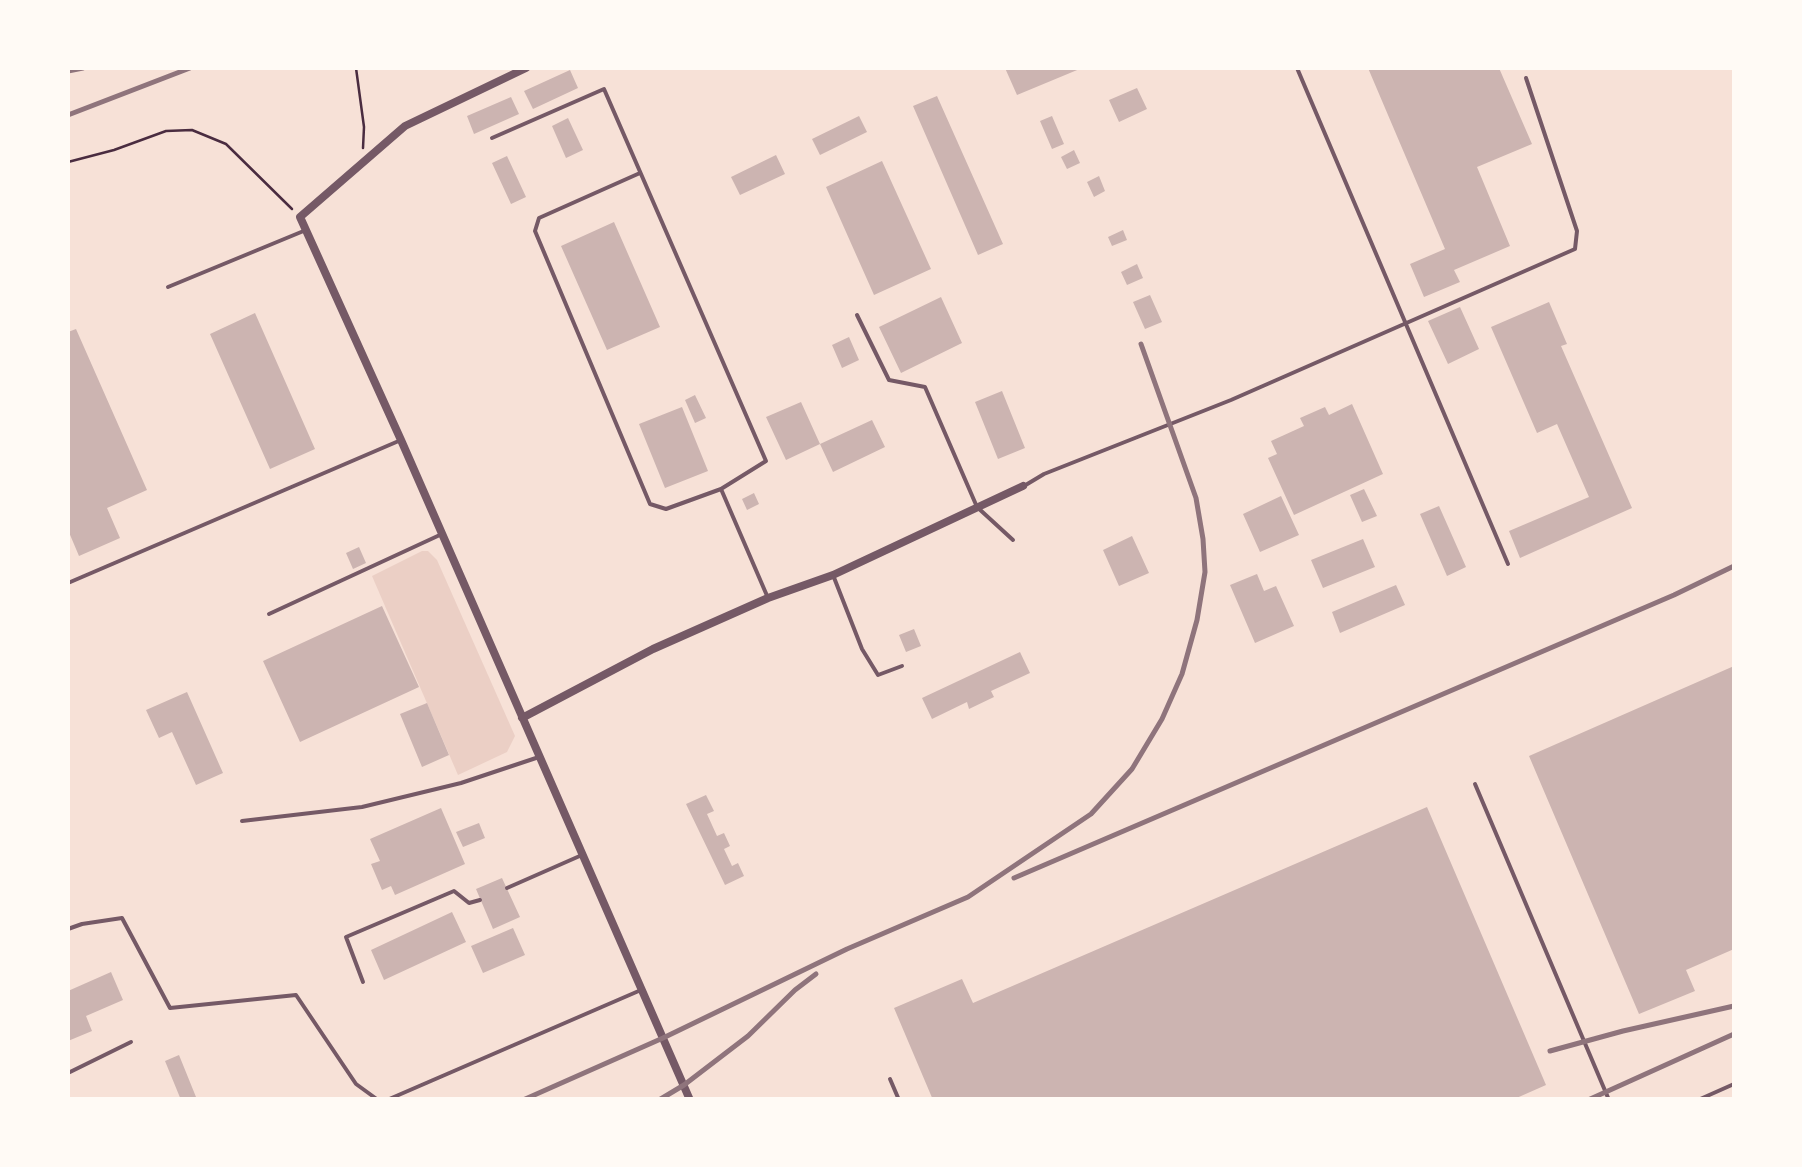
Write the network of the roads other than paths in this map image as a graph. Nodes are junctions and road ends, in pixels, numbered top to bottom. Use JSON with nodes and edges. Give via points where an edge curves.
{"nodes":[{"id":1,"x":526,"y":68,"type":"edge"},
{"id":2,"x":1297,"y":68,"type":"edge"},
{"id":3,"x":1526,"y":78,"type":"dead end"},
{"id":4,"x":492,"y":138,"type":"dead end"},
{"id":5,"x":642,"y":172,"type":"junction"},
{"id":6,"x":306,"y":230,"type":"junction"},
{"id":7,"x":168,"y":288,"type":"dead end"},
{"id":8,"x":858,"y":315,"type":"dead end"},
{"id":9,"x":1404,"y":324,"type":"junction"},
{"id":10,"x":401,"y":440,"type":"junction"},
{"id":11,"x":1023,"y":486,"type":"joint"},
{"id":12,"x":720,"y":489,"type":"junction"},
{"id":13,"x":978,"y":506,"type":"junction"},
{"id":14,"x":442,"y":534,"type":"junction"},
{"id":15,"x":1013,"y":540,"type":"dead end"},
{"id":16,"x":1508,"y":564,"type":"dead end"},
{"id":17,"x":833,"y":575,"type":"junction"},
{"id":18,"x":68,"y":583,"type":"edge"},
{"id":19,"x":768,"y":598,"type":"junction"},
{"id":20,"x":269,"y":614,"type":"dead end"},
{"id":21,"x":902,"y":666,"type":"dead end"},
{"id":22,"x":522,"y":718,"type":"junction"},
{"id":23,"x":539,"y":757,"type":"junction"},
{"id":24,"x":1475,"y":784,"type":"dead end"},
{"id":25,"x":242,"y":821,"type":"dead end"},
{"id":26,"x":582,"y":855,"type":"junction"},
{"id":27,"x":507,"y":888,"type":"dead end"},
{"id":28,"x":480,"y":900,"type":"dead end"},
{"id":29,"x":68,"y":929,"type":"edge"},
{"id":30,"x":363,"y":982,"type":"dead end"},
{"id":31,"x":641,"y":990,"type":"junction"},
{"id":32,"x":131,"y":1042,"type":"dead end"},
{"id":33,"x":68,"y":1072,"type":"edge"},
{"id":34,"x":890,"y":1080,"type":"dead end"},
{"id":35,"x":1734,"y":1084,"type":"edge"},
{"id":36,"x":378,"y":1100,"type":"edge"},
{"id":37,"x":387,"y":1100,"type":"edge"},
{"id":38,"x":690,"y":1100,"type":"edge"},
{"id":39,"x":899,"y":1100,"type":"edge"},
{"id":40,"x":1609,"y":1100,"type":"edge"},
{"id":41,"x":1698,"y":1100,"type":"edge"}],
"edges":[{"from":1,"to":6,"type":"street","via":[[405,126],[300,217]]},
{"from":2,"to":9,"type":"lane"},
{"from":3,"to":9,"type":"lane","via":[[1577,231],[1575,249]]},
{"from":4,"to":5,"type":"lane","via":[[604,89]]},
{"from":5,"to":12,"type":"lane","via":[[766,461]]},
{"from":5,"to":12,"type":"lane","via":[[539,218],[535,231],[650,504],[666,509]]},
{"from":6,"to":7,"type":"lane"},
{"from":6,"to":10,"type":"street"},
{"from":8,"to":13,"type":"lane","via":[[889,380],[925,387]]},
{"from":9,"to":11,"type":"lane"},
{"from":9,"to":16,"type":"lane"},
{"from":10,"to":14,"type":"street"},
{"from":10,"to":18,"type":"lane"},
{"from":11,"to":13,"type":"street"},
{"from":12,"to":19,"type":"lane"},
{"from":13,"to":15,"type":"lane"},
{"from":13,"to":17,"type":"street"},
{"from":14,"to":20,"type":"lane"},
{"from":14,"to":22,"type":"street"},
{"from":17,"to":19,"type":"street"},
{"from":17,"to":21,"type":"lane","via":[[878,675]]},
{"from":19,"to":22,"type":"street"},
{"from":22,"to":23,"type":"street"},
{"from":23,"to":25,"type":"lane","via":[[362,808]]},
{"from":23,"to":26,"type":"street"},
{"from":24,"to":40,"type":"lane"},
{"from":26,"to":27,"type":"lane"},
{"from":26,"to":31,"type":"street"},
{"from":28,"to":30,"type":"lane","via":[[469,902],[454,891],[346,937]]},
{"from":29,"to":36,"type":"lane","via":[[122,918],[170,1008],[296,995],[356,1084]]},
{"from":31,"to":37,"type":"lane"},
{"from":31,"to":38,"type":"street"},
{"from":32,"to":33,"type":"lane"},
{"from":34,"to":39,"type":"lane"},
{"from":35,"to":41,"type":"lane"}]}
